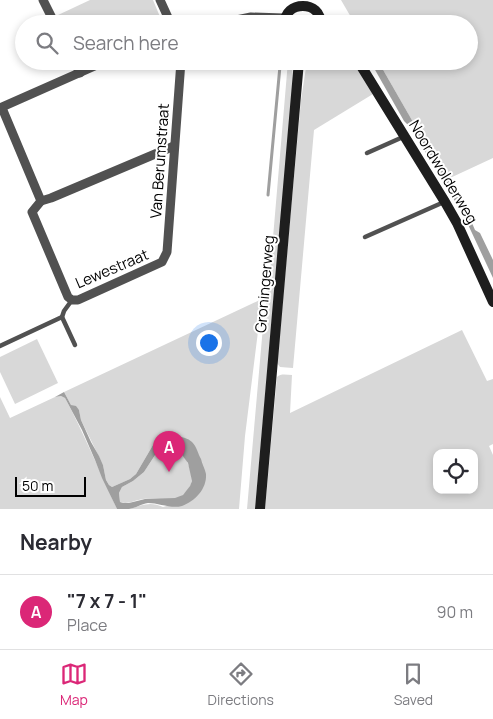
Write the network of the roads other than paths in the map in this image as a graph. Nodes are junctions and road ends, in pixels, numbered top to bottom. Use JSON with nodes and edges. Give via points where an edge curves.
{"nodes":[{"id":1,"x":43,"y":0,"type":"edge"},
{"id":2,"x":160,"y":0,"type":"edge"},
{"id":3,"x":303,"y":1,"type":"edge"},
{"id":4,"x":50,"y":15,"type":"edge"},
{"id":5,"x":167,"y":15,"type":"edge"},
{"id":6,"x":287,"y":15,"type":"edge"},
{"id":7,"x":319,"y":15,"type":"edge"},
{"id":8,"x":78,"y":70,"type":"edge"},
{"id":9,"x":86,"y":70,"type":"edge"},
{"id":10,"x":180,"y":70,"type":"edge"},
{"id":11,"x":299,"y":70,"type":"edge"},
{"id":12,"x":364,"y":70,"type":"edge"},
{"id":13,"x":80,"y":73,"type":"junction"},
{"id":14,"x":1,"y":108,"type":"edge"},
{"id":15,"x":405,"y":136,"type":"junction"},
{"id":16,"x":174,"y":146,"type":"junction"},
{"id":17,"x":367,"y":153,"type":"dead end"},
{"id":18,"x":40,"y":201,"type":"junction"},
{"id":19,"x":445,"y":202,"type":"junction"},
{"id":20,"x":365,"y":237,"type":"dead end"},
{"id":21,"x":162,"y":262,"type":"joint"},
{"id":22,"x":72,"y":300,"type":"junction"},
{"id":23,"x":493,"y":302,"type":"edge"},
{"id":24,"x":62,"y":318,"type":"junction"},
{"id":25,"x":75,"y":345,"type":"dead end"},
{"id":26,"x":0,"y":346,"type":"edge"},
{"id":27,"x":260,"y":509,"type":"edge"}],
"edges":[{"from":1,"to":4,"type":"street"},
{"from":2,"to":5,"type":"street"},
{"from":3,"to":6,"type":"main road","via":[[289,8]]},
{"from":3,"to":7,"type":"main road","via":[[315,7]]},
{"from":8,"to":13,"type":"street"},
{"from":9,"to":13,"type":"street"},
{"from":10,"to":16,"type":"street","name":"Van Berumstraat"},
{"from":11,"to":27,"type":"main road","name":"Groningerweg"},
{"from":12,"to":15,"type":"main road","name":"Noordwolderweg"},
{"from":13,"to":14,"type":"street"},
{"from":14,"to":18,"type":"street"},
{"from":15,"to":17,"type":"lane"},
{"from":15,"to":19,"type":"main road","name":"Noordwolderweg"},
{"from":16,"to":18,"type":"street"},
{"from":16,"to":21,"type":"street","name":"Van Berumstraat","via":[[166,252]]},
{"from":18,"to":22,"type":"street","via":[[32,212]]},
{"from":19,"to":20,"type":"lane"},
{"from":19,"to":23,"type":"main road","name":"Noordwolderweg"},
{"from":21,"to":22,"type":"street","name":"Lewestraat"},
{"from":22,"to":24,"type":"lane"},
{"from":24,"to":25,"type":"lane"},
{"from":24,"to":26,"type":"lane"}]}
